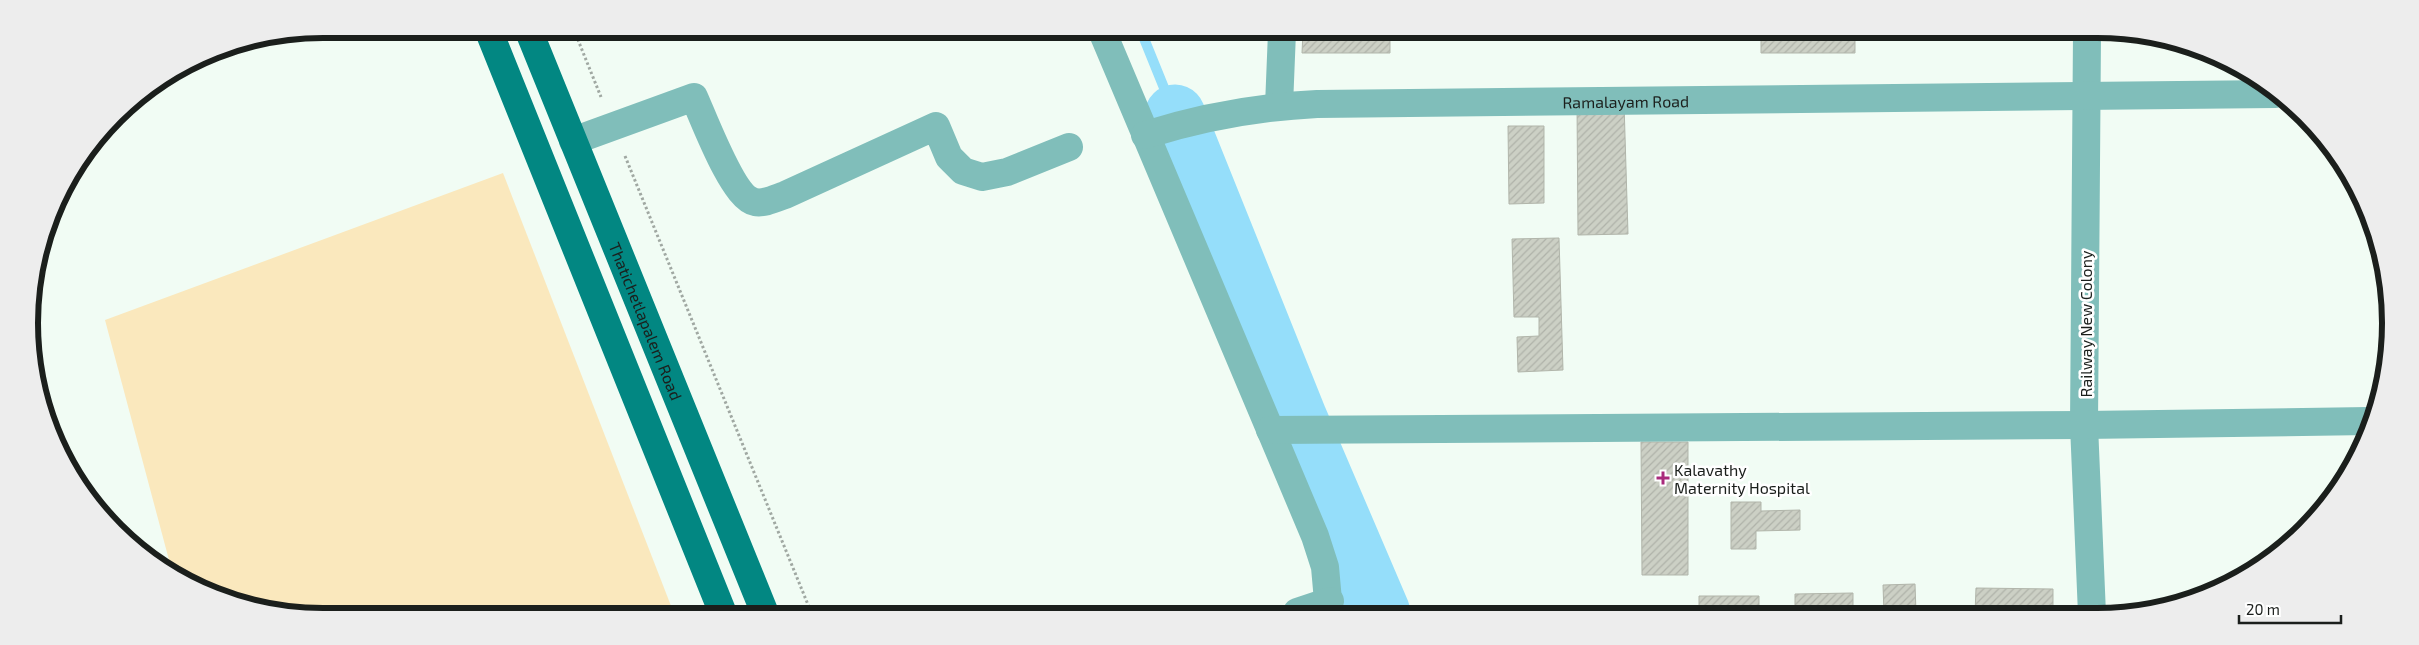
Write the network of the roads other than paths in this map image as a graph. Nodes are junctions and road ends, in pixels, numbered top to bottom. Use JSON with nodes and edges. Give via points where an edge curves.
{"nodes":[{"id":1,"x":491,"y":37,"type":"edge"},
{"id":2,"x":531,"y":37,"type":"edge"},
{"id":3,"x":1106,"y":37,"type":"edge"},
{"id":4,"x":1282,"y":37,"type":"edge"},
{"id":5,"x":2087,"y":37,"type":"edge"},
{"id":6,"x":2267,"y":94,"type":"edge"},
{"id":7,"x":2087,"y":97,"type":"junction"},
{"id":8,"x":1279,"y":106,"type":"junction"},
{"id":9,"x":1168,"y":128,"type":"junction"},
{"id":10,"x":573,"y":141,"type":"junction"},
{"id":11,"x":1070,"y":146,"type":"dead end"},
{"id":12,"x":2364,"y":421,"type":"edge"},
{"id":13,"x":2084,"y":425,"type":"junction"},
{"id":14,"x":1270,"y":430,"type":"junction"},
{"id":15,"x":1330,"y":607,"type":"edge"},
{"id":16,"x":721,"y":608,"type":"edge"},
{"id":17,"x":762,"y":608,"type":"edge"},
{"id":18,"x":2092,"y":608,"type":"edge"}],
"edges":[{"from":1,"to":16,"type":"main road"},
{"from":2,"to":10,"type":"main road","name":"Thatichetlapalem Road"},
{"from":3,"to":9,"type":"street"},
{"from":4,"to":8,"type":"street"},
{"from":5,"to":7,"type":"street","name":"Railway New Colony"},
{"from":6,"to":7,"type":"street","name":"Ramalayam Road"},
{"from":7,"to":8,"type":"street","name":"Ramalayam Road"},
{"from":7,"to":13,"type":"street","name":"Railway New Colony"},
{"from":8,"to":9,"type":"street","name":"Ramalayam Road"},
{"from":9,"to":14,"type":"street"},
{"from":10,"to":11,"type":"street","via":[[694,97],[733,183],[743,196],[755,202],[785,195],[936,126],[949,157],[963,171],[982,176],[1007,172]]},
{"from":10,"to":17,"type":"main road","name":"Thatichetlapalem Road"},
{"from":12,"to":13,"type":"street"},
{"from":13,"to":14,"type":"street"},
{"from":13,"to":18,"type":"street","name":"Railway New Colony"},
{"from":14,"to":15,"type":"street","via":[[1316,536],[1325,567]]}]}
